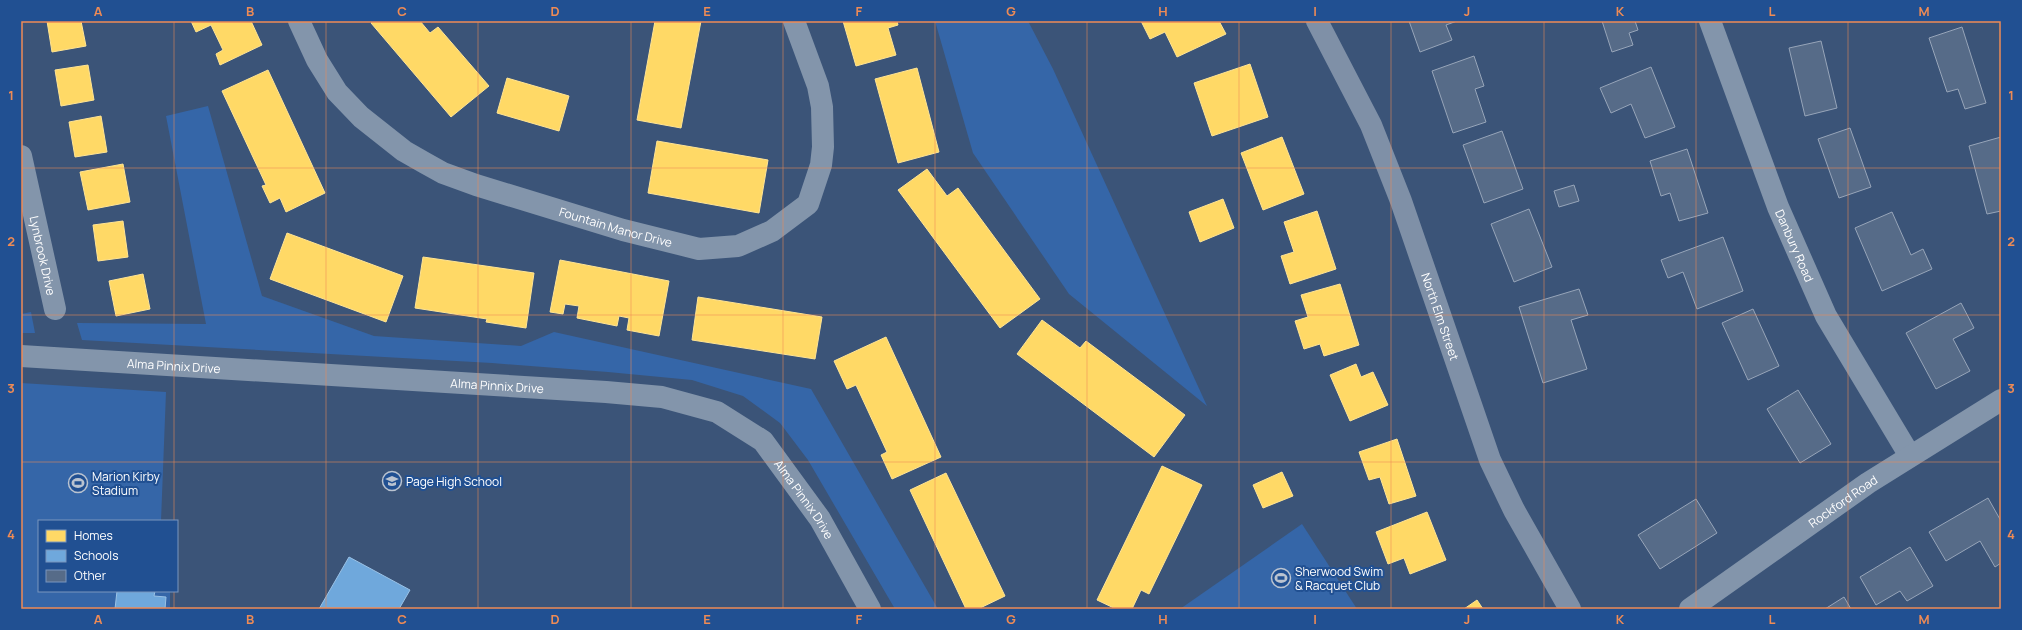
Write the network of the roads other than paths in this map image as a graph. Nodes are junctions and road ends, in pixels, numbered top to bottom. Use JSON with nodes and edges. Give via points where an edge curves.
{"nodes":[{"id":1,"x":299,"y":21,"type":"edge"},
{"id":2,"x":794,"y":21,"type":"edge"},
{"id":3,"x":1317,"y":21,"type":"edge"},
{"id":4,"x":1710,"y":21,"type":"edge"},
{"id":5,"x":21,"y":156,"type":"edge"},
{"id":6,"x":55,"y":309,"type":"dead end"},
{"id":7,"x":21,"y":356,"type":"edge"},
{"id":8,"x":2001,"y":400,"type":"edge"},
{"id":9,"x":1910,"y":456,"type":"junction"},
{"id":10,"x":870,"y":609,"type":"edge"},
{"id":11,"x":1570,"y":609,"type":"edge"},
{"id":12,"x":1690,"y":609,"type":"edge"}],
"edges":[{"from":1,"to":2,"type":"street","name":"Fountain Manor Drive","via":[[317,60],[337,92],[361,117],[404,151],[425,163],[443,173],[476,185],[623,230],[699,249],[738,246],[772,231],[808,204],[821,165],[822,107],[818,86]]},
{"from":3,"to":11,"type":"main road","name":"North Elm Street","via":[[1371,125],[1401,201],[1490,460],[1514,510]]},
{"from":4,"to":9,"type":"street","name":"Danbury Road","via":[[1778,207],[1826,316]]},
{"from":5,"to":6,"type":"street","name":"Lynbrook Drive"},
{"from":7,"to":10,"type":"street","name":"Alma Pinnix Drive","via":[[606,392],[662,397],[717,412],[763,441],[820,519]]},
{"from":8,"to":9,"type":"street","name":"Rockford Road"},
{"from":9,"to":12,"type":"street","name":"Rockford Road"}]}
